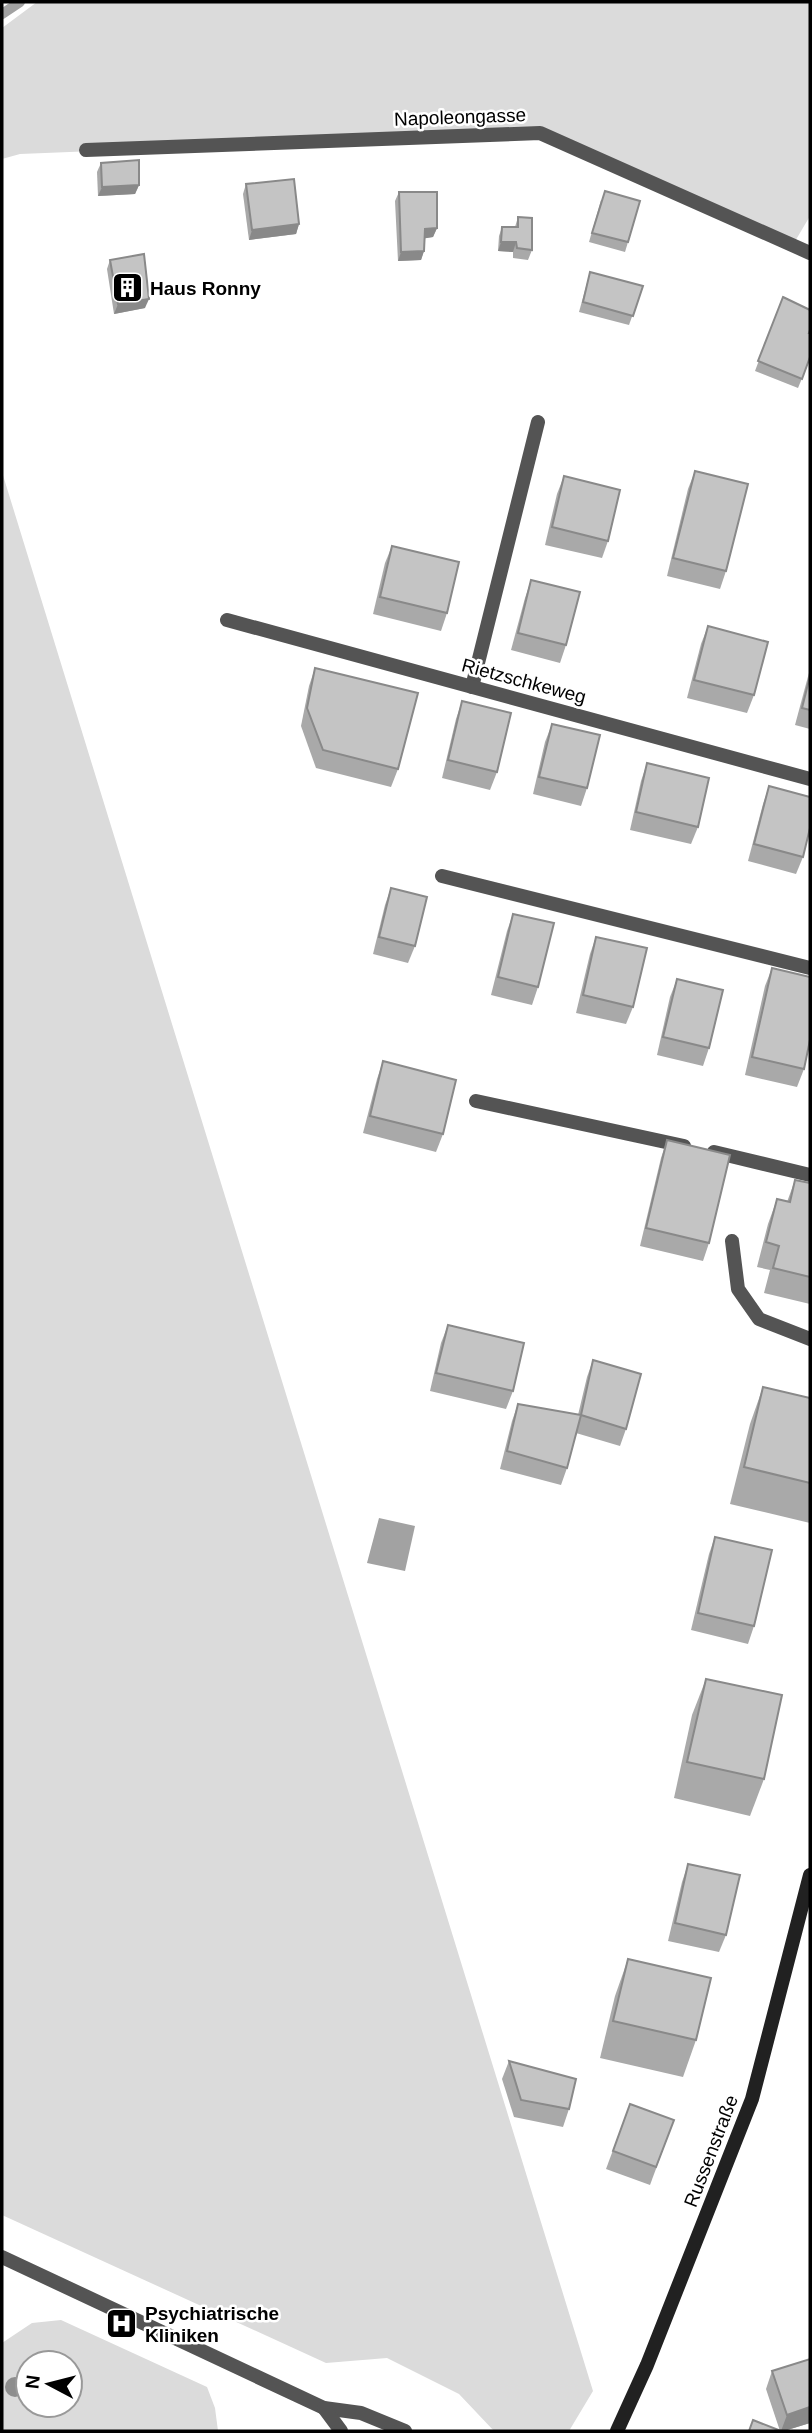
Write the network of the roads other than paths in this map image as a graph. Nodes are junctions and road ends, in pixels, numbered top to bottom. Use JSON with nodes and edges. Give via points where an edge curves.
{"nodes":[{"id":1,"x":86,"y":150,"type":"dead end"},
{"id":2,"x":810,"y":253,"type":"edge"},
{"id":3,"x":538,"y":422,"type":"dead end"},
{"id":4,"x":227,"y":620,"type":"dead end"},
{"id":5,"x":472,"y":687,"type":"junction"},
{"id":6,"x":810,"y":779,"type":"edge"},
{"id":7,"x":442,"y":876,"type":"dead end"},
{"id":8,"x":810,"y":968,"type":"edge"},
{"id":9,"x":476,"y":1101,"type":"dead end"},
{"id":10,"x":810,"y":1175,"type":"edge"},
{"id":11,"x":732,"y":1241,"type":"dead end"},
{"id":12,"x":810,"y":1339,"type":"edge"},
{"id":13,"x":810,"y":1880,"type":"edge"},
{"id":14,"x":2,"y":2257,"type":"edge"},
{"id":15,"x":324,"y":2408,"type":"junction"},
{"id":16,"x":341,"y":2431,"type":"edge"},
{"id":17,"x":405,"y":2431,"type":"edge"},
{"id":18,"x":617,"y":2431,"type":"edge"}],
"edges":[{"from":1,"to":2,"type":"street","name":"Napoleongasse","via":[[540,133]]},
{"from":3,"to":5,"type":"street"},
{"from":4,"to":5,"type":"street","name":"Rietzschkeweg"},
{"from":5,"to":6,"type":"street","name":"Rietzschkeweg"},
{"from":7,"to":8,"type":"street"},
{"from":9,"to":10,"type":"street"},
{"from":11,"to":12,"type":"street","via":[[738,1289],[759,1319]]},
{"from":13,"to":18,"type":"street","name":"Russenstraße","via":[[752,2099]]},
{"from":14,"to":15,"type":"street"},
{"from":15,"to":16,"type":"street"},
{"from":15,"to":17,"type":"street","via":[[361,2413]]}]}
